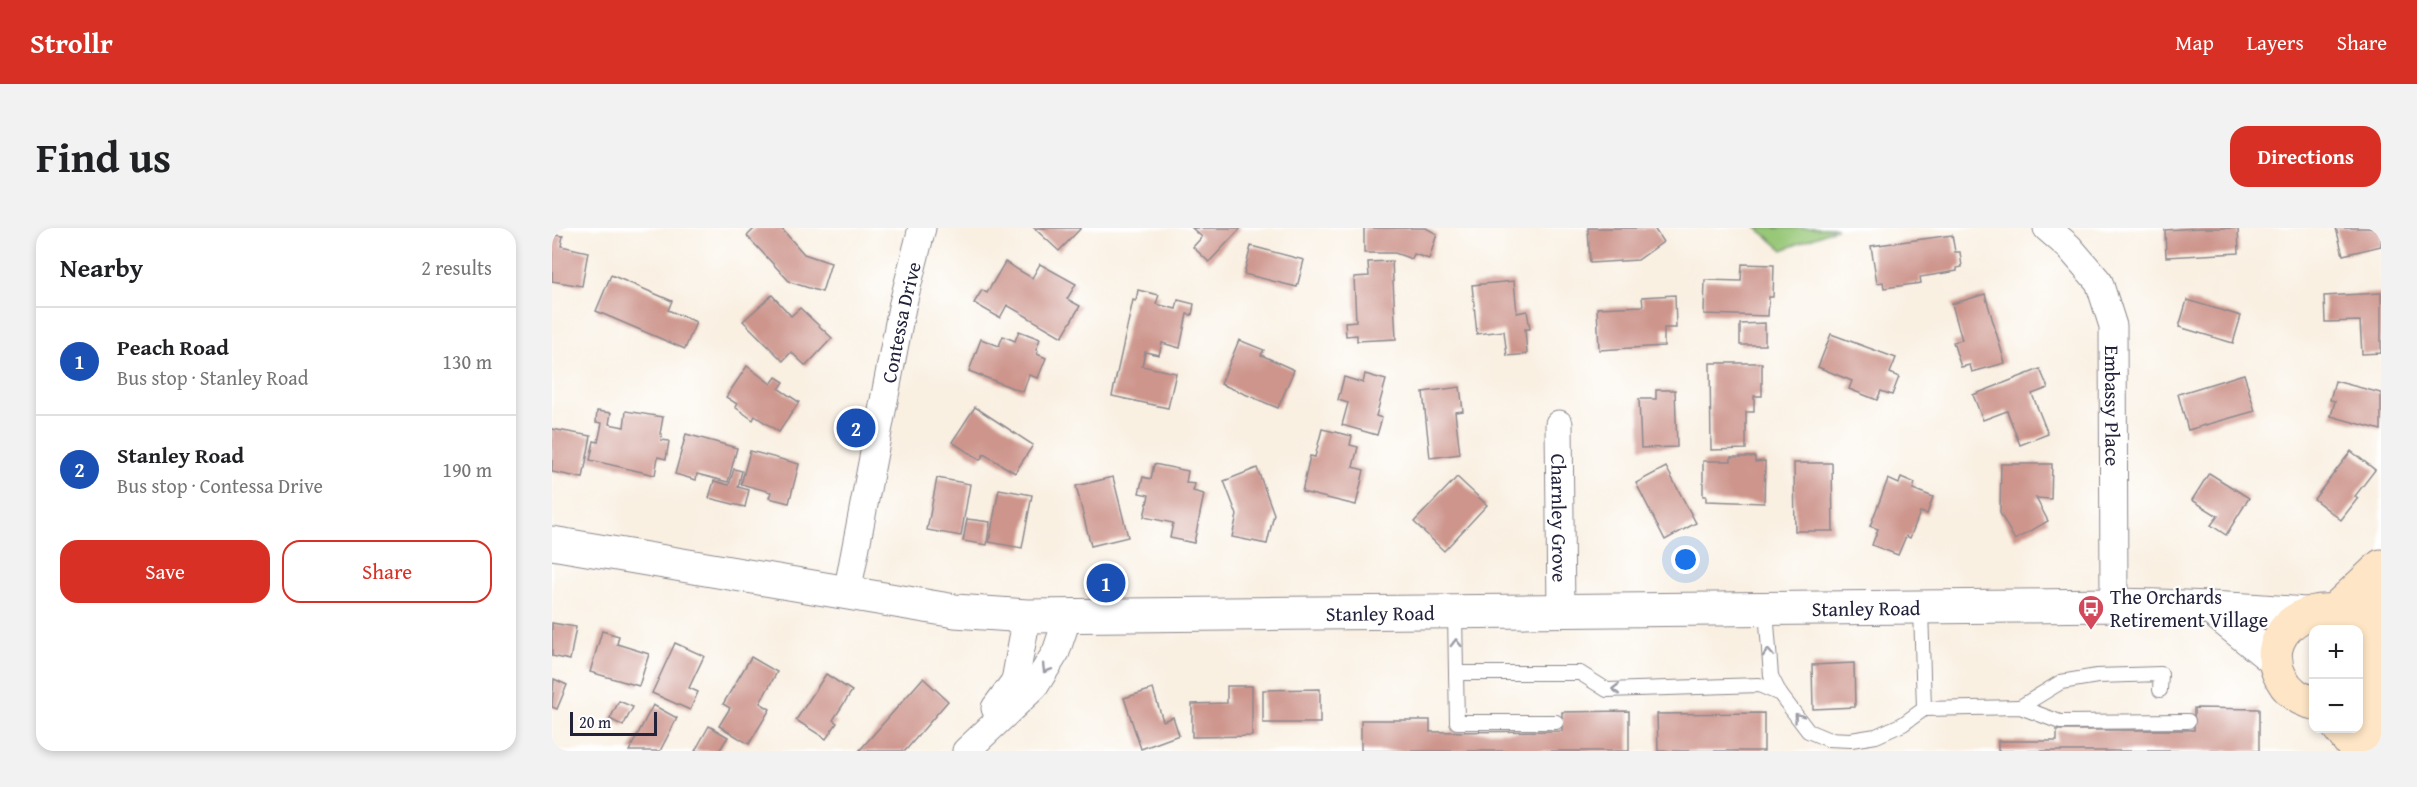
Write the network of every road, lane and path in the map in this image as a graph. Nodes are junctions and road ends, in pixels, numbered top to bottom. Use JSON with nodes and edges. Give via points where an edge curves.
{"nodes":[{"id":1,"x":922,"y":228,"type":"edge"},
{"id":2,"x":2047,"y":228,"type":"edge"},
{"id":3,"x":1559,"y":424,"type":"dead end"},
{"id":4,"x":552,"y":543,"type":"edge"},
{"id":5,"x":2381,"y":566,"type":"edge"},
{"id":6,"x":847,"y":593,"type":"junction"},
{"id":7,"x":2381,"y":599,"type":"edge"},
{"id":8,"x":2114,"y":605,"type":"junction"},
{"id":9,"x":1921,"y":608,"type":"junction"},
{"id":10,"x":1766,"y":610,"type":"junction"},
{"id":11,"x":2213,"y":610,"type":"junction"},
{"id":12,"x":1561,"y":612,"type":"junction"},
{"id":13,"x":2319,"y":612,"type":"junction"},
{"id":14,"x":1455,"y":613,"type":"junction"},
{"id":15,"x":1028,"y":616,"type":"junction"},
{"id":16,"x":1068,"y":616,"type":"junction"},
{"id":17,"x":2365,"y":637,"type":"junction"},
{"id":18,"x":2276,"y":661,"type":"junction"},
{"id":19,"x":1456,"y":673,"type":"junction"},
{"id":20,"x":2362,"y":679,"type":"edge"},
{"id":21,"x":2160,"y":690,"type":"dead end"},
{"id":22,"x":2363,"y":691,"type":"edge"},
{"id":23,"x":1779,"y":694,"type":"junction"},
{"id":24,"x":2309,"y":701,"type":"edge"},
{"id":25,"x":2020,"y":707,"type":"junction"},
{"id":26,"x":1924,"y":709,"type":"junction"},
{"id":27,"x":2188,"y":721,"type":"dead end"},
{"id":28,"x":1556,"y":722,"type":"dead end"},
{"id":29,"x":2342,"y":733,"type":"edge"},
{"id":30,"x":966,"y":751,"type":"edge"},
{"id":31,"x":2356,"y":751,"type":"edge"},
{"id":32,"x":2376,"y":751,"type":"edge"}],
"edges":[{"from":1,"to":6,"type":"street","name":"Contessa Drive","via":[[902,307]]},
{"from":2,"to":8,"type":"street","name":"Embassy Place","via":[[2099,282],[2113,326]]},
{"from":3,"to":12,"type":"street","name":"Charnley Grove"},
{"from":4,"to":6,"type":"street","name":"Stanley Road"},
{"from":5,"to":13,"type":"main road"},
{"from":6,"to":15,"type":"street","name":"Stanley Road","via":[[955,611]]},
{"from":7,"to":17,"type":"main road"},
{"from":8,"to":9,"type":"street","name":"Stanley Road"},
{"from":8,"to":11,"type":"street","name":"Stanley Road"},
{"from":9,"to":10,"type":"street","name":"Stanley Road"},
{"from":9,"to":26,"type":"lane"},
{"from":10,"to":12,"type":"street","name":"Stanley Road"},
{"from":23,"to":10,"type":"lane","one_way":true,"via":[[1771,676]]},
{"from":11,"to":13,"type":"street","name":"Stanley Road"},
{"from":11,"to":18,"type":"street","name":"Stanley Road"},
{"from":12,"to":14,"type":"street","name":"Stanley Road"},
{"from":13,"to":17,"type":"main road","via":[[2346,616]]},
{"from":13,"to":18,"type":"main road","via":[[2289,625],[2278,642]]},
{"from":14,"to":16,"type":"street","name":"Stanley Road"},
{"from":19,"to":14,"type":"lane","one_way":true},
{"from":15,"to":16,"type":"street","name":"Stanley Road"},
{"from":15,"to":30,"type":"street","via":[[1015,681]]},
{"from":16,"to":30,"type":"street","one_way":true,"via":[[1056,652],[1035,686]]},
{"from":17,"to":20,"type":"main road","via":[[2369,665]]},
{"from":18,"to":24,"type":"main road","via":[[2285,686]]},
{"from":23,"to":19,"type":"lane","one_way":true,"via":[[1759,685],[1607,690],[1581,672]]},
{"from":19,"to":28,"type":"lane","via":[[1457,722]]},
{"from":21,"to":25,"type":"lane","via":[[2161,674],[2097,676],[2061,682]]},
{"from":22,"to":32,"type":"main road"},
{"from":26,"to":23,"type":"lane","one_way":true,"via":[[1876,736],[1827,739],[1808,731]]},
{"from":25,"to":26,"type":"lane"},
{"from":25,"to":27,"type":"lane","via":[[2060,722]]},
{"from":29,"to":31,"type":"main road"}]}
